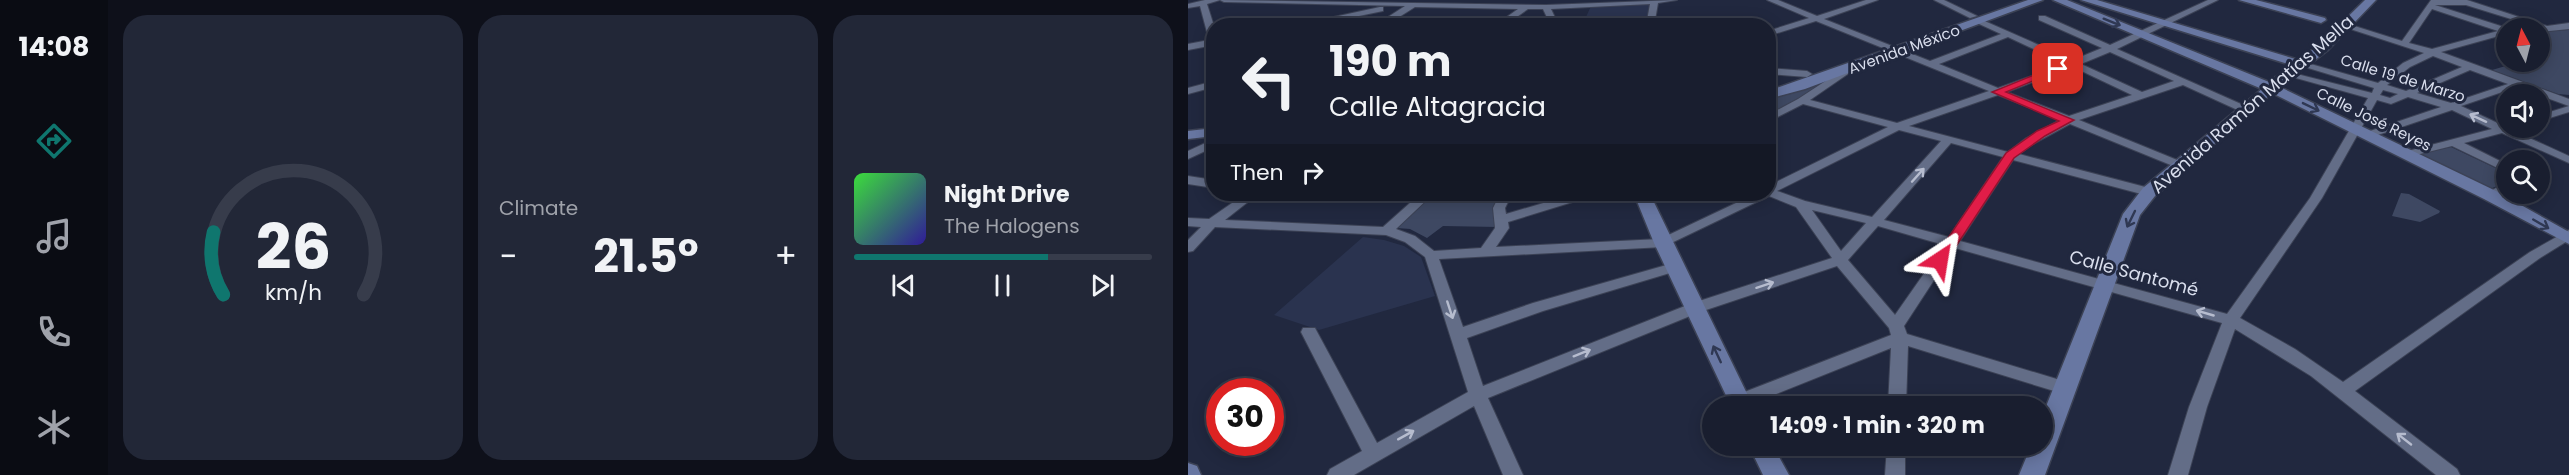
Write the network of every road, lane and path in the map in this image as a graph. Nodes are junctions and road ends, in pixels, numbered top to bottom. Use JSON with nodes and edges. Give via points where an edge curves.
{"nodes":[{"id":1,"x":1216,"y":0,"type":"edge"},
{"id":2,"x":1224,"y":0,"type":"edge"},
{"id":3,"x":1534,"y":0,"type":"edge"},
{"id":4,"x":1673,"y":0,"type":"edge"},
{"id":5,"x":1770,"y":0,"type":"edge"},
{"id":6,"x":1874,"y":0,"type":"edge"},
{"id":7,"x":1938,"y":0,"type":"edge"},
{"id":8,"x":2017,"y":0,"type":"edge"},
{"id":9,"x":2038,"y":0,"type":"edge"},
{"id":10,"x":2058,"y":0,"type":"edge"},
{"id":11,"x":2084,"y":0,"type":"edge"},
{"id":12,"x":2214,"y":0,"type":"edge"},
{"id":13,"x":2244,"y":0,"type":"edge"},
{"id":14,"x":2372,"y":0,"type":"edge"},
{"id":15,"x":1300,"y":1,"type":"edge"},
{"id":16,"x":1654,"y":1,"type":"edge"},
{"id":17,"x":2446,"y":1,"type":"edge"},
{"id":18,"x":1413,"y":2,"type":"edge"},
{"id":19,"x":2462,"y":2,"type":"edge"},
{"id":20,"x":1203,"y":3,"type":"junction"},
{"id":21,"x":1188,"y":6,"type":"edge"},
{"id":22,"x":2430,"y":6,"type":"junction"},
{"id":23,"x":1525,"y":7,"type":"junction"},
{"id":24,"x":1546,"y":7,"type":"junction"},
{"id":25,"x":1207,"y":18,"type":"edge"},
{"id":26,"x":1335,"y":18,"type":"edge"},
{"id":27,"x":1390,"y":18,"type":"edge"},
{"id":28,"x":1509,"y":18,"type":"edge"},
{"id":29,"x":1551,"y":18,"type":"edge"},
{"id":30,"x":1651,"y":18,"type":"edge"},
{"id":31,"x":2042,"y":18,"type":"dead end"},
{"id":32,"x":2511,"y":18,"type":"edge"},
{"id":33,"x":1816,"y":19,"type":"junction"},
{"id":34,"x":1977,"y":19,"type":"junction"},
{"id":35,"x":2163,"y":23,"type":"junction"},
{"id":36,"x":2344,"y":26,"type":"junction"},
{"id":37,"x":2569,"y":26,"type":"edge"},
{"id":38,"x":2550,"y":27,"type":"edge"},
{"id":39,"x":2496,"y":28,"type":"edge"},
{"id":40,"x":1776,"y":32,"type":"edge"},
{"id":41,"x":2009,"y":34,"type":"junction"},
{"id":42,"x":2139,"y":34,"type":"junction"},
{"id":43,"x":2496,"y":34,"type":"edge"},
{"id":44,"x":1206,"y":44,"type":"edge"},
{"id":45,"x":2404,"y":44,"type":"junction"},
{"id":46,"x":1884,"y":46,"type":"junction"},
{"id":47,"x":1188,"y":47,"type":"edge"},
{"id":48,"x":2111,"y":48,"type":"junction"},
{"id":49,"x":1897,"y":51,"type":"junction"},
{"id":50,"x":2434,"y":53,"type":"junction"},
{"id":51,"x":1930,"y":64,"type":"junction"},
{"id":52,"x":2070,"y":64,"type":"junction"},
{"id":53,"x":2471,"y":66,"type":"junction"},
{"id":54,"x":1853,"y":67,"type":"junction"},
{"id":55,"x":2294,"y":68,"type":"junction"},
{"id":56,"x":1776,"y":72,"type":"edge"},
{"id":57,"x":1807,"y":74,"type":"junction"},
{"id":58,"x":2185,"y":81,"type":"junction"},
{"id":59,"x":1776,"y":84,"type":"edge"},
{"id":60,"x":2517,"y":84,"type":"edge"},
{"id":61,"x":2381,"y":85,"type":"junction"},
{"id":62,"x":1206,"y":86,"type":"edge"},
{"id":63,"x":2272,"y":88,"type":"junction"},
{"id":64,"x":1188,"y":91,"type":"edge"},
{"id":65,"x":1776,"y":92,"type":"edge"},
{"id":66,"x":1997,"y":92,"type":"junction"},
{"id":67,"x":2496,"y":92,"type":"edge"},
{"id":68,"x":2406,"y":93,"type":"junction"},
{"id":69,"x":2143,"y":96,"type":"junction"},
{"id":70,"x":2550,"y":96,"type":"edge"},
{"id":71,"x":2376,"y":97,"type":"junction"},
{"id":72,"x":1802,"y":101,"type":"junction"},
{"id":73,"x":2569,"y":103,"type":"edge"},
{"id":74,"x":2454,"y":107,"type":"junction"},
{"id":75,"x":2569,"y":109,"type":"edge"},
{"id":76,"x":2246,"y":110,"type":"junction"},
{"id":77,"x":1776,"y":115,"type":"edge"},
{"id":78,"x":2550,"y":115,"type":"edge"},
{"id":79,"x":2068,"y":120,"type":"junction"},
{"id":80,"x":2496,"y":124,"type":"edge"},
{"id":81,"x":1206,"y":125,"type":"edge"},
{"id":82,"x":1898,"y":126,"type":"junction"},
{"id":83,"x":1188,"y":128,"type":"edge"},
{"id":84,"x":2361,"y":131,"type":"junction"},
{"id":85,"x":2496,"y":132,"type":"edge"},
{"id":86,"x":1206,"y":133,"type":"edge"},
{"id":87,"x":1188,"y":135,"type":"edge"},
{"id":88,"x":2525,"y":138,"type":"edge"},
{"id":89,"x":1949,"y":139,"type":"junction"},
{"id":90,"x":2455,"y":143,"type":"junction"},
{"id":91,"x":1206,"y":146,"type":"edge"},
{"id":92,"x":2408,"y":154,"type":"junction"},
{"id":93,"x":1188,"y":156,"type":"edge"},
{"id":94,"x":2010,"y":156,"type":"junction"},
{"id":95,"x":2569,"y":160,"type":"edge"},
{"id":96,"x":2496,"y":163,"type":"edge"},
{"id":97,"x":2183,"y":166,"type":"junction"},
{"id":98,"x":1188,"y":180,"type":"edge"},
{"id":99,"x":1206,"y":183,"type":"edge"},
{"id":100,"x":1776,"y":187,"type":"edge"},
{"id":101,"x":2149,"y":192,"type":"junction"},
{"id":102,"x":2496,"y":192,"type":"edge"},
{"id":103,"x":1776,"y":194,"type":"edge"},
{"id":104,"x":2490,"y":195,"type":"junction"},
{"id":105,"x":1242,"y":201,"type":"edge"},
{"id":106,"x":1419,"y":201,"type":"edge"},
{"id":107,"x":1502,"y":201,"type":"edge"},
{"id":108,"x":1562,"y":201,"type":"edge"},
{"id":109,"x":1645,"y":201,"type":"edge"},
{"id":110,"x":1750,"y":201,"type":"edge"},
{"id":111,"x":1801,"y":204,"type":"junction"},
{"id":112,"x":1501,"y":220,"type":"junction"},
{"id":113,"x":1874,"y":221,"type":"junction"},
{"id":114,"x":1188,"y":222,"type":"edge"},
{"id":115,"x":1213,"y":222,"type":"junction"},
{"id":116,"x":1386,"y":231,"type":"junction"},
{"id":117,"x":2568,"y":237,"type":"edge"},
{"id":118,"x":1663,"y":243,"type":"junction"},
{"id":119,"x":1952,"y":243,"type":"junction"},
{"id":120,"x":1188,"y":248,"type":"edge"},
{"id":121,"x":1485,"y":253,"type":"junction"},
{"id":122,"x":1431,"y":255,"type":"junction"},
{"id":123,"x":1840,"y":260,"type":"junction"},
{"id":124,"x":1675,"y":267,"type":"junction"},
{"id":125,"x":2104,"y":285,"type":"junction"},
{"id":126,"x":1695,"y":308,"type":"junction"},
{"id":127,"x":2231,"y":320,"type":"junction"},
{"id":128,"x":1309,"y":332,"type":"dead end"},
{"id":129,"x":1898,"y":332,"type":"junction"},
{"id":130,"x":1458,"y":335,"type":"junction"},
{"id":131,"x":2064,"y":388,"type":"junction"},
{"id":132,"x":2342,"y":391,"type":"junction"},
{"id":133,"x":1478,"y":395,"type":"junction"},
{"id":134,"x":1737,"y":396,"type":"edge"},
{"id":135,"x":1758,"y":396,"type":"edge"},
{"id":136,"x":1897,"y":396,"type":"edge"},
{"id":137,"x":2053,"y":418,"type":"edge"},
{"id":138,"x":1373,"y":453,"type":"junction"},
{"id":139,"x":1766,"y":456,"type":"edge"},
{"id":140,"x":1896,"y":456,"type":"edge"},
{"id":141,"x":2039,"y":456,"type":"edge"},
{"id":142,"x":1337,"y":475,"type":"edge"},
{"id":143,"x":1513,"y":475,"type":"edge"},
{"id":144,"x":1776,"y":475,"type":"edge"},
{"id":145,"x":1895,"y":475,"type":"edge"},
{"id":146,"x":2032,"y":475,"type":"edge"},
{"id":147,"x":2178,"y":475,"type":"edge"},
{"id":148,"x":2450,"y":475,"type":"edge"}],
"edges":[{"from":1,"to":20,"type":"street"},
{"from":2,"to":15,"type":"street"},
{"from":3,"to":23,"type":"street"},
{"from":4,"to":16,"type":"street"},
{"from":5,"to":33,"type":"street"},
{"from":6,"to":33,"type":"street"},
{"from":7,"to":34,"type":"street"},
{"from":8,"to":34,"type":"main road","name":"Avenida México"},
{"from":9,"to":34,"type":"main road","name":"Avenida México"},
{"from":10,"to":42,"type":"main road","name":"Calle José Reyes","one_way":true},
{"from":11,"to":35,"type":"main road","name":"Calle 19 de Marzo"},
{"from":12,"to":35,"type":"street"},
{"from":13,"to":36,"type":"main road"},
{"from":14,"to":36,"type":"main road","name":"Avenida Ramón Matías Mella"},
{"from":15,"to":18,"type":"street"},
{"from":16,"to":24,"type":"street"},
{"from":16,"to":30,"type":"street"},
{"from":17,"to":19,"type":"street"},
{"from":17,"to":22,"type":"street"},
{"from":18,"to":23,"type":"street"},
{"from":18,"to":26,"type":"street"},
{"from":18,"to":27,"type":"street"},
{"from":19,"to":32,"type":"street"},
{"from":20,"to":21,"type":"street"},
{"from":20,"to":25,"type":"street"},
{"from":22,"to":39,"type":"street"},
{"from":22,"to":45,"type":"street"},
{"from":23,"to":24,"type":"street"},
{"from":23,"to":28,"type":"street"},
{"from":24,"to":29,"type":"street"},
{"from":31,"to":48,"type":"street"},
{"from":33,"to":40,"type":"street"},
{"from":33,"to":46,"type":"street"},
{"from":34,"to":41,"type":"street"},
{"from":34,"to":46,"type":"main road","name":"Avenida México"},
{"from":34,"to":49,"type":"main road","name":"Avenida México"},
{"from":35,"to":42,"type":"street"},
{"from":35,"to":55,"type":"main road","name":"Calle 19 de Marzo"},
{"from":36,"to":45,"type":"street"},
{"from":36,"to":55,"type":"main road","name":"Avenida Ramón Matías Mella","via":[[2324,47]]},
{"from":37,"to":38,"type":"street"},
{"from":41,"to":51,"type":"street"},
{"from":41,"to":52,"type":"street"},
{"from":42,"to":48,"type":"street"},
{"from":42,"to":63,"type":"main road","name":"Calle José Reyes"},
{"from":43,"to":50,"type":"street"},
{"from":44,"to":47,"type":"street"},
{"from":45,"to":50,"type":"street"},
{"from":46,"to":49,"type":"street"},
{"from":46,"to":57,"type":"main road","name":"Avenida México"},
{"from":48,"to":52,"type":"street"},
{"from":48,"to":58,"type":"street"},
{"from":49,"to":51,"type":"street"},
{"from":49,"to":54,"type":"main road","name":"Avenida México"},
{"from":50,"to":53,"type":"street"},
{"from":50,"to":61,"type":"street","via":[[2402,66]]},
{"from":51,"to":66,"type":"street"},
{"from":52,"to":66,"type":"street"},
{"from":52,"to":69,"type":"street"},
{"from":53,"to":60,"type":"street"},
{"from":53,"to":68,"type":"street"},
{"from":54,"to":65,"type":"main road","name":"Avenida México"},
{"from":54,"to":72,"type":"street"},
{"from":55,"to":61,"type":"street","name":"Calle 19 de Marzo"},
{"from":55,"to":63,"type":"main road","name":"Avenida Ramón Matías Mella"},
{"from":55,"to":71,"type":"street"},
{"from":56,"to":57,"type":"street"},
{"from":57,"to":59,"type":"main road","name":"Avenida México"},
{"from":58,"to":69,"type":"street"},
{"from":58,"to":76,"type":"street"},
{"from":61,"to":68,"type":"street","name":"Calle 19 de Marzo"},
{"from":61,"to":71,"type":"street"},
{"from":62,"to":64,"type":"street"},
{"from":63,"to":76,"type":"main road","name":"Avenida Ramón Matías Mella"},
{"from":63,"to":84,"type":"main road","name":"Calle José Reyes","one_way":true},
{"from":66,"to":79,"type":"street"},
{"from":66,"to":82,"type":"street"},
{"from":67,"to":74,"type":"street"},
{"from":68,"to":71,"type":"street","via":[[2391,101]]},
{"from":68,"to":74,"type":"street","name":"Calle 19 de Marzo"},
{"from":69,"to":79,"type":"street"},
{"from":70,"to":73,"type":"street"},
{"from":71,"to":84,"type":"street"},
{"from":72,"to":77,"type":"street"},
{"from":72,"to":82,"type":"street"},
{"from":80,"to":74,"type":"street","name":"Calle 19 de Marzo","one_way":true},
{"from":74,"to":84,"type":"street"},
{"from":75,"to":78,"type":"street"},
{"from":76,"to":97,"type":"main road","name":"Avenida Ramón Matías Mella"},
{"from":79,"to":94,"type":"street"},
{"from":79,"to":97,"type":"street"},
{"from":81,"to":83,"type":"main road"},
{"from":82,"to":89,"type":"street"},
{"from":82,"to":100,"type":"street"},
{"from":84,"to":92,"type":"main road","name":"Calle José Reyes"},
{"from":84,"to":127,"type":"street"},
{"from":85,"to":90,"type":"street"},
{"from":86,"to":87,"type":"main road"},
{"from":88,"to":95,"type":"street","name":"Calle 19 de Marzo"},
{"from":89,"to":94,"type":"street"},
{"from":113,"to":89,"type":"street","one_way":true},
{"from":90,"to":92,"type":"street"},
{"from":90,"to":96,"type":"street"},
{"from":91,"to":93,"type":"street"},
{"from":92,"to":104,"type":"main road","name":"Calle José Reyes"},
{"from":94,"to":101,"type":"street"},
{"from":94,"to":119,"type":"street"},
{"from":97,"to":101,"type":"main road","name":"Avenida Ramón Matías Mella"},
{"from":98,"to":99,"type":"street"},
{"from":101,"to":125,"type":"main road","name":"Avenida Ramón Matías Mella","one_way":true,"via":[[2132,213]]},
{"from":102,"to":104,"type":"street"},
{"from":103,"to":111,"type":"street","name":"Calle Santomé"},
{"from":104,"to":117,"type":"main road","name":"Calle José Reyes","one_way":true},
{"from":105,"to":115,"type":"street"},
{"from":106,"to":116,"type":"street"},
{"from":107,"to":112,"type":"street"},
{"from":108,"to":112,"type":"street"},
{"from":109,"to":118,"type":"main road"},
{"from":110,"to":118,"type":"street"},
{"from":111,"to":113,"type":"street","name":"Calle Santomé"},
{"from":111,"to":123,"type":"street"},
{"from":112,"to":121,"type":"street","via":[[1502,228]]},
{"from":113,"to":119,"type":"street","name":"Calle Santomé"},
{"from":113,"to":123,"type":"street"},
{"from":114,"to":115,"type":"street"},
{"from":115,"to":116,"type":"street"},
{"from":115,"to":120,"type":"street"},
{"from":116,"to":122,"type":"street","via":[[1401,233]]},
{"from":117,"to":132,"type":"street","via":[[2535,255]]},
{"from":118,"to":121,"type":"street"},
{"from":118,"to":124,"type":"main road"},
{"from":119,"to":125,"type":"street","name":"Calle Santomé"},
{"from":119,"to":129,"type":"street"},
{"from":121,"to":122,"type":"street"},
{"from":122,"to":130,"type":"street","one_way":true},
{"from":126,"to":123,"type":"street","one_way":true},
{"from":123,"to":129,"type":"street"},
{"from":124,"to":126,"type":"main road"},
{"from":124,"to":130,"type":"street"},
{"from":127,"to":125,"type":"street","name":"Calle Santomé","one_way":true},
{"from":125,"to":131,"type":"main road","name":"Avenida Ramón Matías Mella"},
{"from":133,"to":126,"type":"street","one_way":true},
{"from":134,"to":126,"type":"main road","one_way":true},
{"from":127,"to":132,"type":"street","name":"Calle Santomé","via":[[2259,334]]},
{"from":127,"to":147,"type":"street","via":[[2198,407]]},
{"from":128,"to":138,"type":"street"},
{"from":129,"to":131,"type":"street"},
{"from":129,"to":135,"type":"street"},
{"from":129,"to":136,"type":"street"},
{"from":130,"to":133,"type":"street"},
{"from":131,"to":137,"type":"main road","name":"Avenida Ramón Matías Mella"},
{"from":148,"to":132,"type":"street","name":"Calle Santomé","one_way":true},
{"from":138,"to":133,"type":"street","one_way":true},
{"from":133,"to":143,"type":"street"},
{"from":138,"to":142,"type":"street"},
{"from":139,"to":144,"type":"main road"},
{"from":140,"to":145,"type":"street"},
{"from":141,"to":146,"type":"main road","name":"Avenida Ramón Matías Mella"}]}
